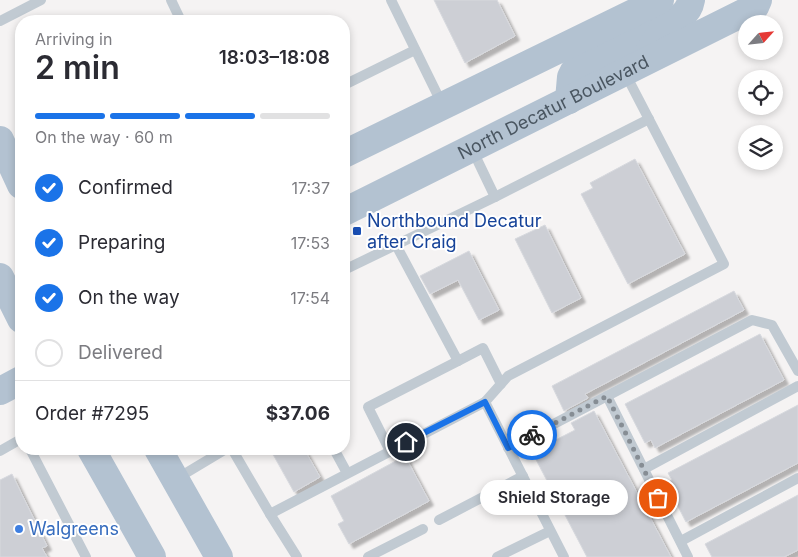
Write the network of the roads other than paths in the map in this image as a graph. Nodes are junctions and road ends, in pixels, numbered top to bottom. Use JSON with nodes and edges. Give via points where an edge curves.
{"nodes":[{"id":1,"x":41,"y":0,"type":"edge"},
{"id":2,"x":170,"y":0,"type":"edge"},
{"id":3,"x":391,"y":0,"type":"edge"},
{"id":4,"x":691,"y":0,"type":"edge"},
{"id":5,"x":758,"y":0,"type":"edge"},
{"id":6,"x":647,"y":3,"type":"edge"},
{"id":7,"x":178,"y":15,"type":"edge"},
{"id":8,"x":0,"y":21,"type":"edge"},
{"id":9,"x":415,"y":50,"type":"junction"},
{"id":10,"x":625,"y":72,"type":"junction"},
{"id":11,"x":350,"y":83,"type":"edge"},
{"id":12,"x":569,"y":100,"type":"junction"},
{"id":13,"x":443,"y":107,"type":"junction"},
{"id":14,"x":649,"y":119,"type":"junction"},
{"id":15,"x":0,"y":140,"type":"edge"},
{"id":16,"x":471,"y":149,"type":"junction"},
{"id":17,"x":350,"y":151,"type":"edge"},
{"id":18,"x":15,"y":172,"type":"edge"},
{"id":19,"x":495,"y":197,"type":"junction"},
{"id":20,"x":350,"y":209,"type":"edge"},
{"id":21,"x":396,"y":245,"type":"junction"},
{"id":22,"x":350,"y":267,"type":"edge"},
{"id":23,"x":0,"y":277,"type":"edge"},
{"id":24,"x":15,"y":316,"type":"edge"},
{"id":25,"x":458,"y":361,"type":"junction"},
{"id":26,"x":798,"y":371,"type":"edge"},
{"id":27,"x":15,"y":383,"type":"edge"},
{"id":28,"x":501,"y":384,"type":"junction"},
{"id":29,"x":798,"y":386,"type":"edge"},
{"id":30,"x":0,"y":392,"type":"edge"},
{"id":31,"x":607,"y":396,"type":"junction"},
{"id":32,"x":485,"y":402,"type":"junction"},
{"id":33,"x":15,"y":442,"type":"edge"},
{"id":34,"x":508,"y":448,"type":"junction"},
{"id":35,"x":0,"y":451,"type":"edge"},
{"id":36,"x":390,"y":451,"type":"junction"},
{"id":37,"x":33,"y":455,"type":"edge"},
{"id":38,"x":94,"y":455,"type":"edge"},
{"id":39,"x":161,"y":455,"type":"edge"},
{"id":40,"x":216,"y":455,"type":"edge"},
{"id":41,"x":236,"y":455,"type":"edge"},
{"id":42,"x":337,"y":455,"type":"edge"},
{"id":43,"x":644,"y":469,"type":"junction"},
{"id":44,"x":347,"y":472,"type":"junction"},
{"id":45,"x":522,"y":476,"type":"junction"},
{"id":46,"x":798,"y":478,"type":"edge"},
{"id":47,"x":175,"y":479,"type":"junction"},
{"id":48,"x":270,"y":514,"type":"junction"},
{"id":49,"x":439,"y":520,"type":"dead end"},
{"id":50,"x":423,"y":529,"type":"dead end"},
{"id":51,"x":550,"y":531,"type":"junction"},
{"id":52,"x":681,"y":541,"type":"junction"},
{"id":53,"x":86,"y":557,"type":"edge"},
{"id":54,"x":152,"y":557,"type":"edge"},
{"id":55,"x":219,"y":557,"type":"edge"},
{"id":56,"x":297,"y":557,"type":"edge"},
{"id":57,"x":368,"y":557,"type":"edge"},
{"id":58,"x":498,"y":557,"type":"edge"},
{"id":59,"x":564,"y":557,"type":"edge"},
{"id":60,"x":688,"y":557,"type":"edge"}],
"edges":[{"from":1,"to":8,"type":"lane"},
{"from":2,"to":7,"type":"lane"},
{"from":3,"to":9,"type":"lane"},
{"from":4,"to":10,"type":"main road","via":[[686,14],[643,37],[633,48]]},
{"from":5,"to":10,"type":"main road","name":"North Decatur Boulevard","via":[[755,7]]},
{"from":6,"to":12,"type":"main road","via":[[619,48],[574,71]]},
{"from":6,"to":13,"type":"main road"},
{"from":9,"to":11,"type":"lane"},
{"from":9,"to":13,"type":"lane"},
{"from":10,"to":12,"type":"main road","name":"North Decatur Boulevard"},
{"from":10,"to":14,"type":"lane"},
{"from":12,"to":16,"type":"main road","name":"North Decatur Boulevard"},
{"from":13,"to":17,"type":"main road"},
{"from":14,"to":19,"type":"lane"},
{"from":14,"to":28,"type":"lane","via":[[724,264],[508,376]]},
{"from":15,"to":18,"type":"main road"},
{"from":16,"to":19,"type":"lane"},
{"from":16,"to":20,"type":"main road","name":"North Decatur Boulevard"},
{"from":19,"to":21,"type":"lane"},
{"from":21,"to":22,"type":"lane"},
{"from":21,"to":25,"type":"lane"},
{"from":23,"to":24,"type":"main road"},
{"from":25,"to":28,"type":"lane","via":[[483,348]]},
{"from":25,"to":36,"type":"lane","via":[[368,407]]},
{"from":26,"to":31,"type":"lane","via":[[772,325],[752,320]]},
{"from":27,"to":30,"type":"main road"},
{"from":28,"to":32,"type":"lane"},
{"from":29,"to":43,"type":"lane"},
{"from":31,"to":34,"type":"lane"},
{"from":31,"to":43,"type":"lane"},
{"from":32,"to":34,"type":"lane"},
{"from":32,"to":36,"type":"lane"},
{"from":33,"to":35,"type":"lane"},
{"from":34,"to":45,"type":"lane"},
{"from":36,"to":44,"type":"lane"},
{"from":37,"to":53,"type":"lane"},
{"from":38,"to":54,"type":"main road"},
{"from":39,"to":47,"type":"main road"},
{"from":40,"to":47,"type":"lane"},
{"from":41,"to":48,"type":"lane"},
{"from":42,"to":44,"type":"lane"},
{"from":43,"to":52,"type":"lane"},
{"from":44,"to":48,"type":"lane"},
{"from":45,"to":49,"type":"lane"},
{"from":45,"to":51,"type":"lane"},
{"from":46,"to":52,"type":"lane"},
{"from":47,"to":55,"type":"main road"},
{"from":48,"to":56,"type":"lane"},
{"from":50,"to":57,"type":"lane"},
{"from":51,"to":58,"type":"lane"},
{"from":51,"to":59,"type":"lane"},
{"from":52,"to":60,"type":"lane"}]}
